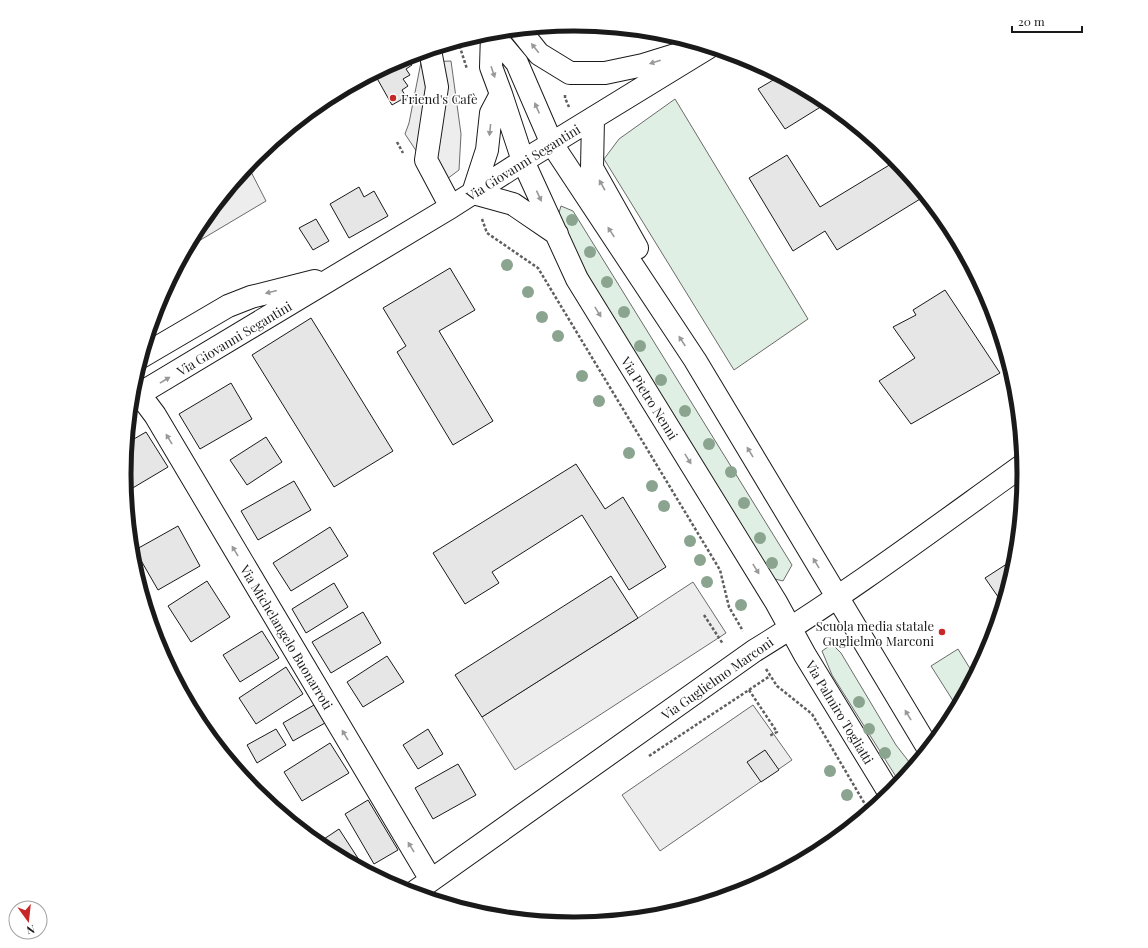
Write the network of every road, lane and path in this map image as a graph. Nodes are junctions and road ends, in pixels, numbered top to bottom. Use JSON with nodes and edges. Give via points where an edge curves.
{"nodes":[{"id":1,"x":523,"y":34,"type":"edge"},
{"id":2,"x":497,"y":38,"type":"edge"},
{"id":3,"x":492,"y":39,"type":"edge"},
{"id":4,"x":697,"y":49,"type":"edge"},
{"id":5,"x":703,"y":51,"type":"edge"},
{"id":6,"x":431,"y":55,"type":"edge"},
{"id":7,"x":501,"y":94,"type":"junction"},
{"id":8,"x":593,"y":119,"type":"junction"},
{"id":9,"x":552,"y":144,"type":"junction"},
{"id":10,"x":523,"y":161,"type":"junction"},
{"id":11,"x":473,"y":193,"type":"junction"},
{"id":12,"x":450,"y":207,"type":"junction"},
{"id":13,"x":557,"y":234,"type":"junction"},
{"id":14,"x":336,"y":275,"type":"junction"},
{"id":15,"x":652,"y":295,"type":"junction"},
{"id":16,"x":148,"y":353,"type":"edge"},
{"id":17,"x":139,"y":395,"type":"edge"},
{"id":18,"x":138,"y":399,"type":"edge"},
{"id":19,"x":1017,"y":469,"type":"edge"},
{"id":20,"x":837,"y":597,"type":"junction"},
{"id":21,"x":704,"y":615,"type":"dead end"},
{"id":22,"x":790,"y":629,"type":"junction"},
{"id":23,"x":730,"y":640,"type":"dead end"},
{"id":24,"x":754,"y":651,"type":"junction"},
{"id":25,"x":770,"y":676,"type":"junction"},
{"id":26,"x":749,"y":690,"type":"junction"},
{"id":27,"x":769,"y":736,"type":"dead end"},
{"id":28,"x":925,"y":744,"type":"edge"},
{"id":29,"x":644,"y":759,"type":"dead end"},
{"id":30,"x":886,"y":788,"type":"edge"},
{"id":31,"x":866,"y":807,"type":"edge"},
{"id":32,"x":431,"y":880,"type":"junction"},
{"id":33,"x":419,"y":888,"type":"edge"}],
"edges":[{"from":4,"to":1,"type":"street","one_way":true,"via":[[613,72],[570,73],[539,54]]},
{"from":9,"to":2,"type":"street","one_way":true,"via":[[517,63]]},
{"from":3,"to":7,"type":"street","name":"Via Pietro Nenni","one_way":true,"via":[[491,67]]},
{"from":5,"to":8,"type":"street","name":"Via Giovanni Segantini"},
{"from":6,"to":12,"type":"street","via":[[437,87],[426,160]]},
{"from":7,"to":10,"type":"street","name":"Via Pietro Nenni"},
{"from":7,"to":11,"type":"street","one_way":true,"via":[[492,113],[487,150]]},
{"from":8,"to":9,"type":"street","name":"Via Giovanni Segantini"},
{"from":15,"to":8,"type":"street","one_way":true,"via":[[650,271],[592,168]]},
{"from":9,"to":10,"type":"street","name":"Via Giovanni Segantini"},
{"from":15,"to":9,"type":"street","one_way":true},
{"from":10,"to":11,"type":"street","name":"Via Giovanni Segantini"},
{"from":10,"to":13,"type":"street","name":"Via Pietro Nenni","one_way":true},
{"from":11,"to":12,"type":"street","name":"Via Giovanni Segantini"},
{"from":11,"to":13,"type":"street","via":[[513,204]]},
{"from":11,"to":24,"type":"path","via":[[487,234],[538,268],[720,570],[729,607]]},
{"from":12,"to":14,"type":"street","name":"Via Giovanni Segantini"},
{"from":13,"to":22,"type":"street","name":"Via Pietro Nenni","one_way":true,"via":[[577,279],[776,602]]},
{"from":14,"to":16,"type":"street","name":"Via Giovanni Segantini","one_way":true,"via":[[251,297],[228,306]]},
{"from":17,"to":14,"type":"street","name":"Via Giovanni Segantini","one_way":true},
{"from":20,"to":15,"type":"street","one_way":true,"via":[[695,360]]},
{"from":32,"to":18,"type":"street","name":"Via Michelangelo Buonarroti","one_way":true,"via":[[159,422]]},
{"from":19,"to":20,"type":"street","name":"Via Guglielmo Marconi"},
{"from":20,"to":22,"type":"street","name":"Via Guglielmo Marconi"},
{"from":28,"to":20,"type":"street","one_way":true},
{"from":21,"to":23,"type":"path","via":[[723,644]]},
{"from":22,"to":24,"type":"street","name":"Via Guglielmo Marconi"},
{"from":22,"to":30,"type":"street","name":"Via Palmiro Togliatti"},
{"from":24,"to":25,"type":"path"},
{"from":24,"to":32,"type":"street","name":"Via Guglielmo Marconi"},
{"from":25,"to":26,"type":"path"},
{"from":25,"to":31,"type":"path","via":[[777,686],[812,714]]},
{"from":26,"to":27,"type":"path","via":[[777,732]]},
{"from":26,"to":29,"type":"path"},
{"from":32,"to":33,"type":"street","name":"Via Guglielmo Marconi"}]}
